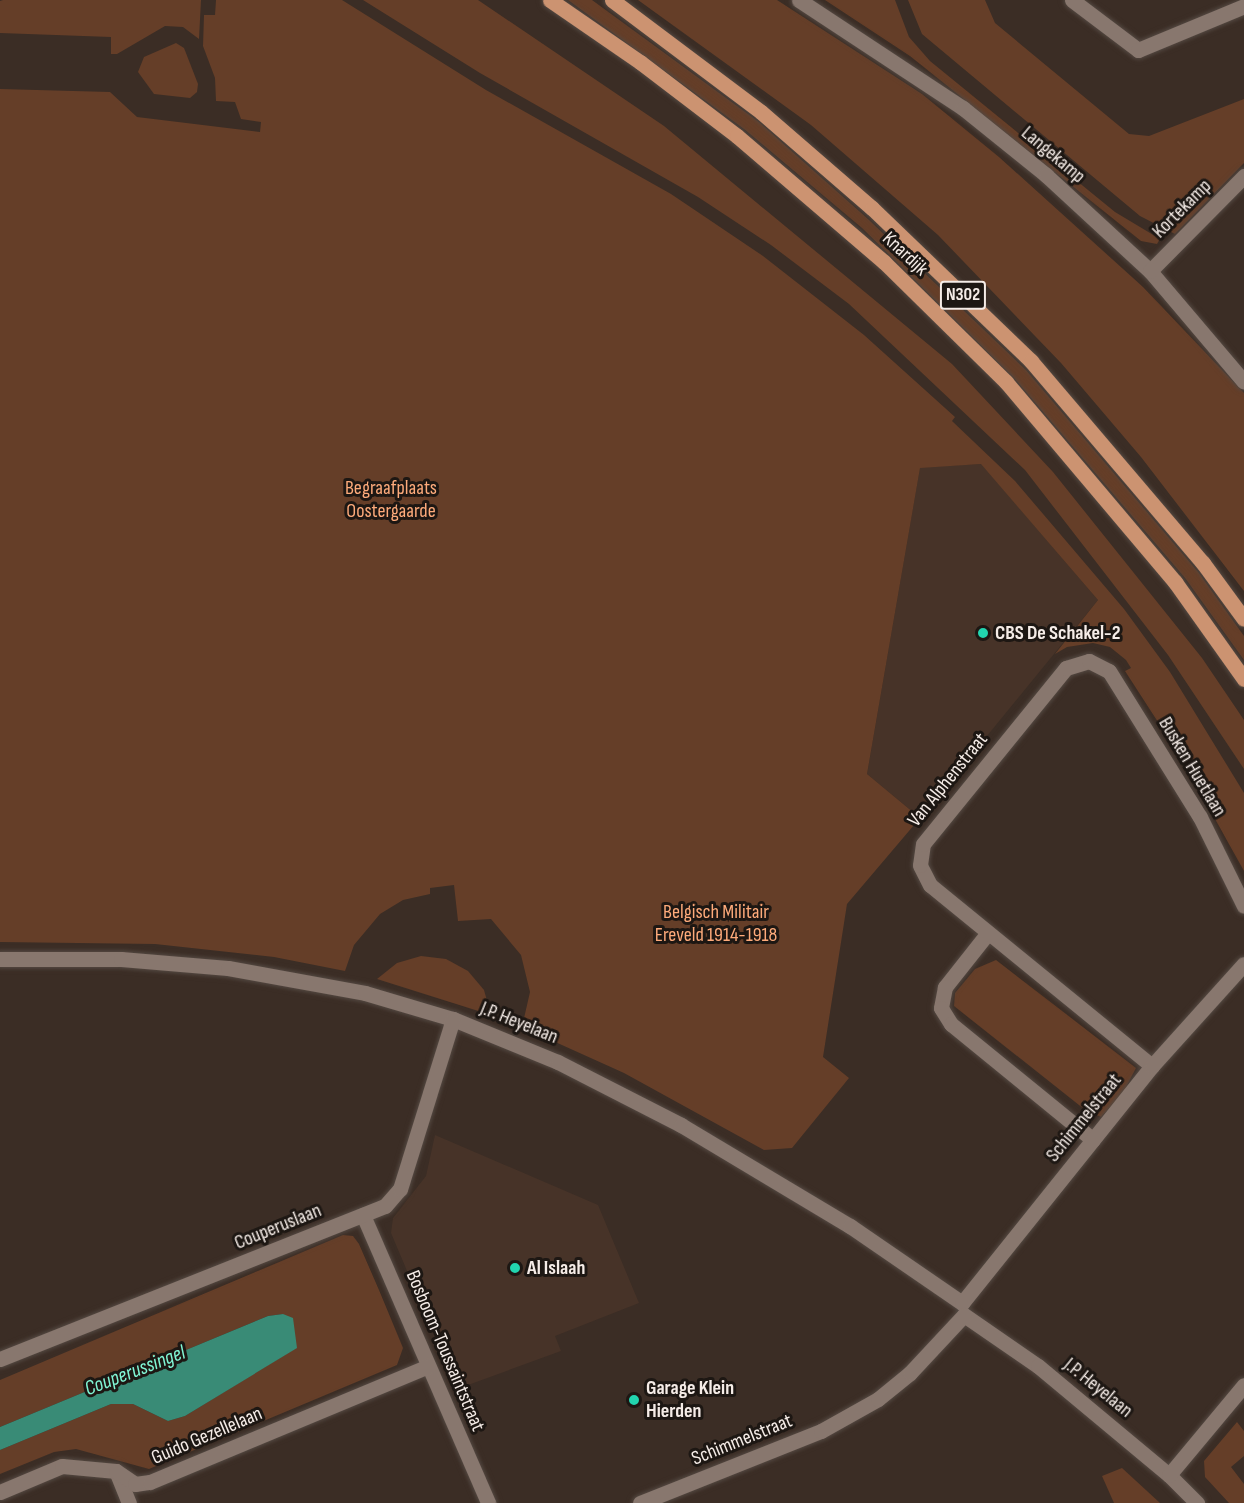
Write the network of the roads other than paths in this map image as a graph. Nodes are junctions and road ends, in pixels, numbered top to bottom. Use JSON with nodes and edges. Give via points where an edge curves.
{"nodes":[{"id":1,"x":550,"y":0,"type":"edge"},
{"id":2,"x":612,"y":0,"type":"edge"},
{"id":3,"x":799,"y":0,"type":"edge"},
{"id":4,"x":1072,"y":0,"type":"edge"},
{"id":5,"x":1235,"y":6,"type":"edge"},
{"id":6,"x":1244,"y":176,"type":"edge"},
{"id":7,"x":1150,"y":271,"type":"junction"},
{"id":8,"x":1244,"y":382,"type":"edge"},
{"id":9,"x":1244,"y":619,"type":"edge"},
{"id":10,"x":1089,"y":661,"type":"joint"},
{"id":11,"x":1244,"y":679,"type":"edge"},
{"id":12,"x":1244,"y":906,"type":"edge"},
{"id":13,"x":987,"y":934,"type":"junction"},
{"id":14,"x":0,"y":959,"type":"edge"},
{"id":15,"x":1244,"y":964,"type":"edge"},
{"id":16,"x":453,"y":1019,"type":"junction"},
{"id":17,"x":1152,"y":1066,"type":"junction"},
{"id":18,"x":1094,"y":1140,"type":"junction"},
{"id":19,"x":363,"y":1215,"type":"junction"},
{"id":20,"x":963,"y":1309,"type":"junction"},
{"id":21,"x":0,"y":1359,"type":"edge"},
{"id":22,"x":428,"y":1366,"type":"junction"},
{"id":23,"x":1244,"y":1385,"type":"edge"},
{"id":24,"x":116,"y":1471,"type":"junction"},
{"id":25,"x":1170,"y":1474,"type":"junction"},
{"id":26,"x":0,"y":1491,"type":"edge"},
{"id":27,"x":129,"y":1503,"type":"edge"},
{"id":28,"x":488,"y":1503,"type":"edge"},
{"id":29,"x":640,"y":1503,"type":"edge"},
{"id":30,"x":1197,"y":1503,"type":"edge"}],
"edges":[{"from":1,"to":11,"type":"main road","name":"Knardijk","number":"N302","via":[[737,136],[884,262],[1006,382],[1175,582]]},
{"from":2,"to":9,"type":"main road","name":"Knardijk","number":"N302","via":[[761,112],[872,208],[1031,361],[1203,563]]},
{"from":3,"to":7,"type":"street","name":"Langekamp","via":[[963,108],[1046,175]]},
{"from":4,"to":5,"type":"street","via":[[1138,50]]},
{"from":6,"to":7,"type":"street","name":"Kortekamp"},
{"from":7,"to":8,"type":"street","name":"Langekamp"},
{"from":10,"to":12,"type":"street","name":"Busken Huetlaan","via":[[1109,671],[1200,818]]},
{"from":10,"to":13,"type":"street","name":"Van Alphenstraat","via":[[1066,668],[922,844],[920,865],[930,885]]},
{"from":13,"to":17,"type":"street","name":"Van Alphenstraat"},
{"from":13,"to":18,"type":"street","via":[[945,987],[941,1008],[951,1024]]},
{"from":14,"to":16,"type":"street","name":"J.P. Heyelaan","via":[[121,959],[228,968],[365,993]]},
{"from":15,"to":17,"type":"street","name":"Schimmelstraat"},
{"from":16,"to":19,"type":"street","name":"Couperuslaan","via":[[400,1189],[385,1206]]},
{"from":16,"to":20,"type":"street","name":"J.P. Heyelaan","via":[[558,1062],[681,1125],[850,1226]]},
{"from":17,"to":18,"type":"street","name":"Schimmelstraat"},
{"from":18,"to":20,"type":"street","name":"Schimmelstraat"},
{"from":19,"to":21,"type":"street","name":"Couperuslaan"},
{"from":19,"to":22,"type":"street","name":"Bosboom-Toussaintstraat"},
{"from":20,"to":25,"type":"street","name":"J.P. Heyelaan"},
{"from":20,"to":29,"type":"street","name":"Schimmelstraat","via":[[910,1373],[878,1399],[821,1431]]},
{"from":22,"to":24,"type":"street","name":"Guido Gezellelaan","via":[[150,1482],[135,1484]]},
{"from":22,"to":28,"type":"street","name":"Bosboom-Toussaintstraat"},
{"from":23,"to":25,"type":"street"},
{"from":24,"to":26,"type":"street","name":"Guido Gezellelaan","via":[[62,1466]]},
{"from":24,"to":27,"type":"street"},
{"from":25,"to":30,"type":"street","name":"J.P. Heyelaan"}]}
